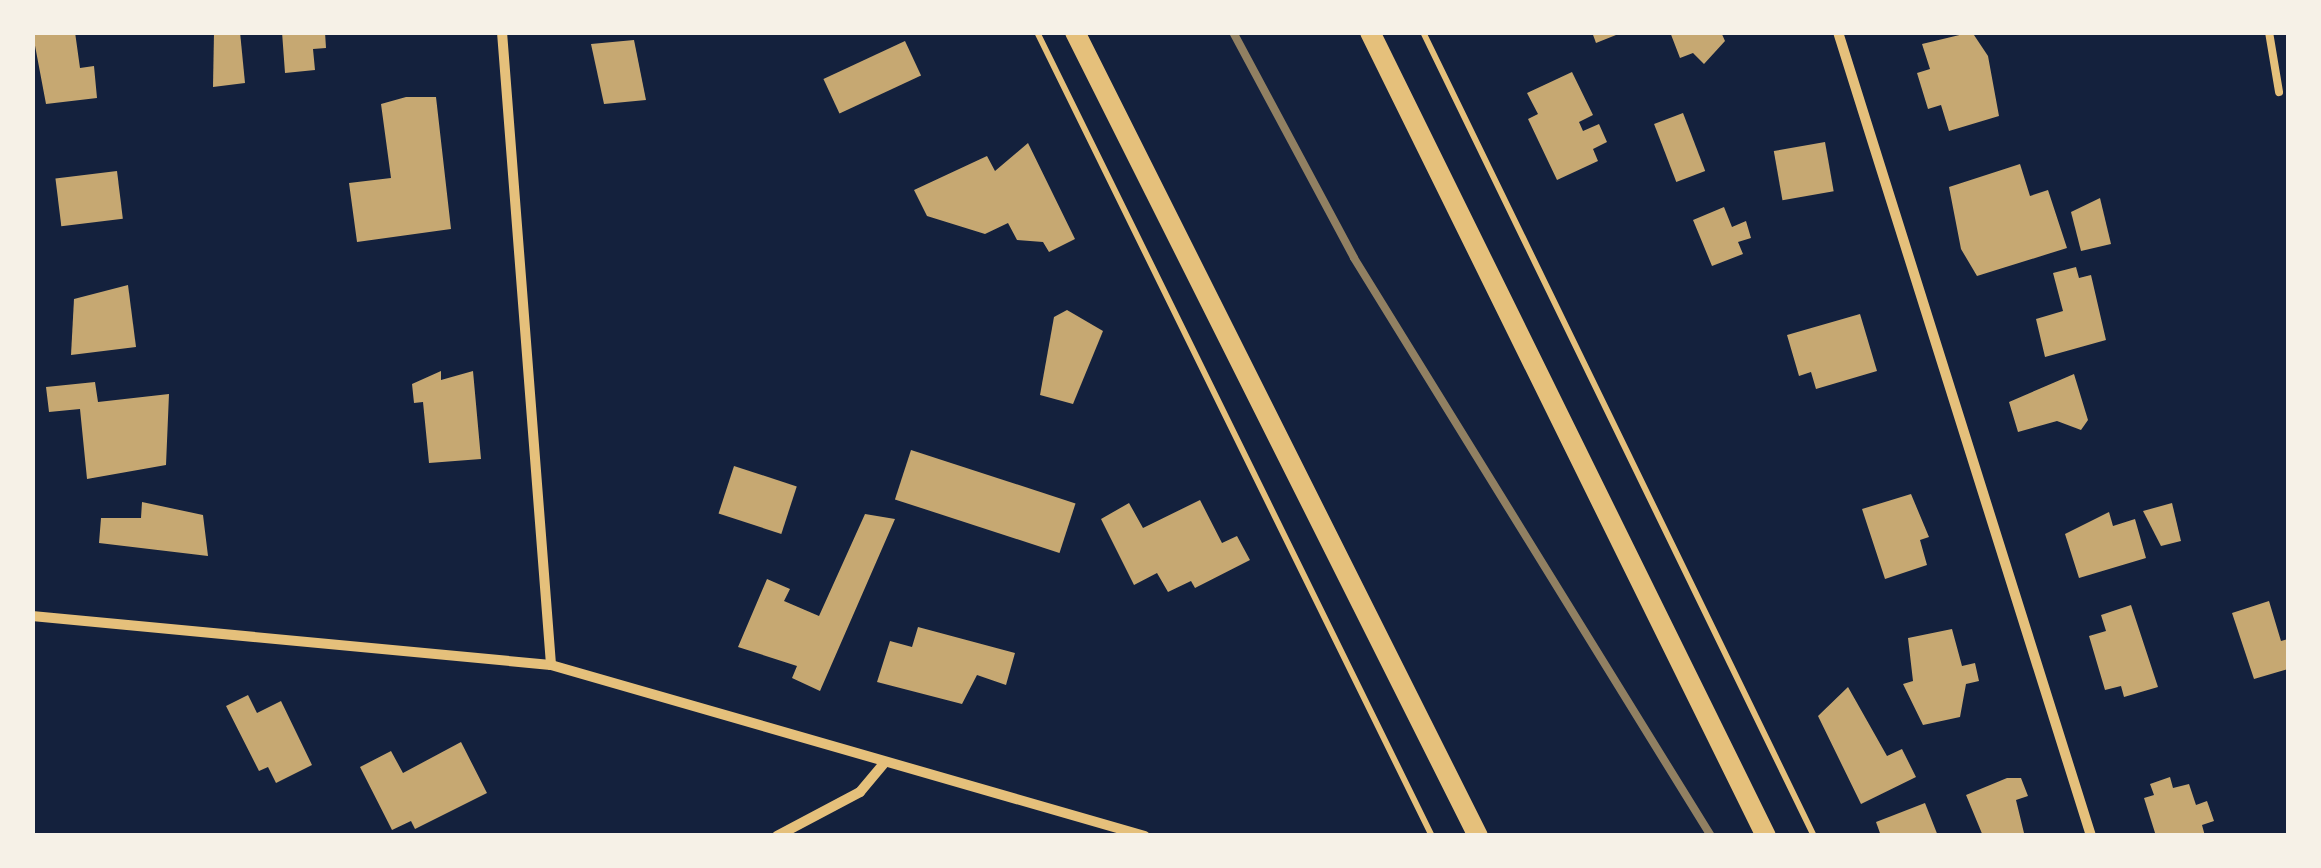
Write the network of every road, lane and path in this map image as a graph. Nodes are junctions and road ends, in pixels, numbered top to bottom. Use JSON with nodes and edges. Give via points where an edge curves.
{"nodes":[{"id":1,"x":502,"y":32,"type":"edge"},
{"id":2,"x":1036,"y":32,"type":"edge"},
{"id":3,"x":1075,"y":32,"type":"edge"},
{"id":4,"x":1370,"y":32,"type":"edge"},
{"id":5,"x":1422,"y":32,"type":"edge"},
{"id":6,"x":1838,"y":32,"type":"edge"},
{"id":7,"x":2269,"y":32,"type":"edge"},
{"id":8,"x":2279,"y":92,"type":"dead end"},
{"id":9,"x":32,"y":616,"type":"edge"},
{"id":10,"x":551,"y":665,"type":"junction"},
{"id":11,"x":885,"y":762,"type":"junction"},
{"id":12,"x":777,"y":836,"type":"edge"},
{"id":13,"x":1145,"y":836,"type":"edge"},
{"id":14,"x":1432,"y":836,"type":"edge"},
{"id":15,"x":1478,"y":836,"type":"edge"},
{"id":16,"x":1766,"y":836,"type":"edge"},
{"id":17,"x":1814,"y":836,"type":"edge"},
{"id":18,"x":2091,"y":836,"type":"edge"}],
"edges":[{"from":1,"to":10,"type":"street"},
{"from":2,"to":14,"type":"path"},
{"from":3,"to":15,"type":"main road"},
{"from":4,"to":16,"type":"main road"},
{"from":5,"to":17,"type":"path"},
{"from":6,"to":18,"type":"street"},
{"from":7,"to":8,"type":"lane"},
{"from":9,"to":10,"type":"street"},
{"from":10,"to":11,"type":"street"},
{"from":11,"to":12,"type":"street","via":[[860,792]]},
{"from":11,"to":13,"type":"street"}]}
